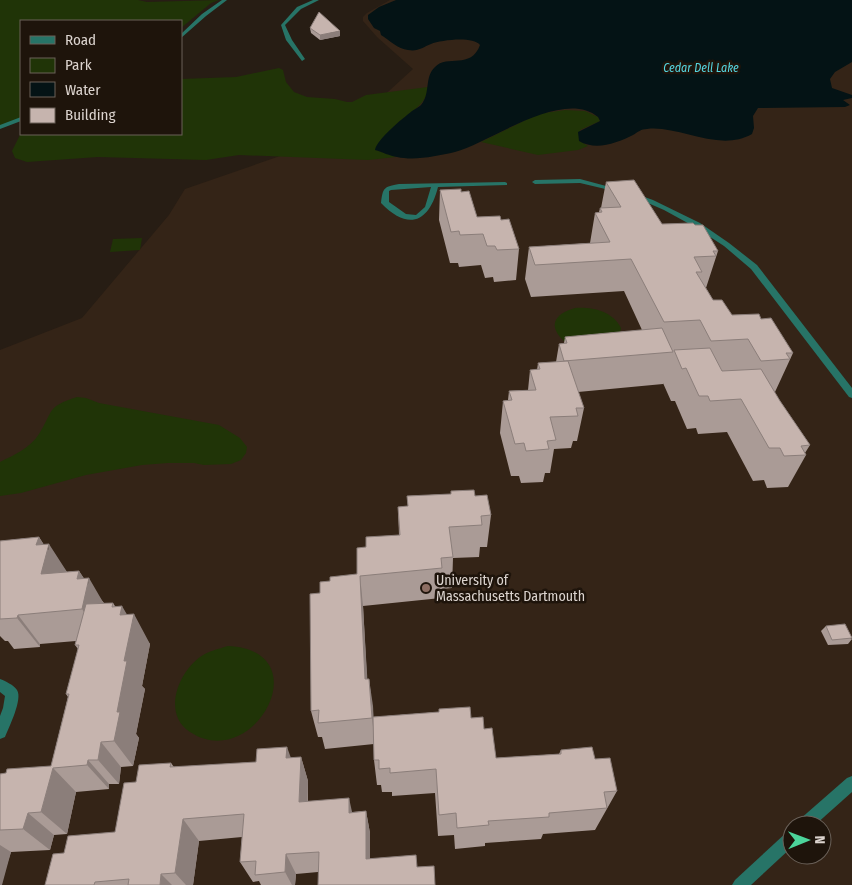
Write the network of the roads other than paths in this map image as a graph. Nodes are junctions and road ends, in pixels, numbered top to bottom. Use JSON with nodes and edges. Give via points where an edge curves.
{"nodes":[{"id":1,"x":225,"y":0,"type":"edge"},
{"id":2,"x":317,"y":0,"type":"edge"},
{"id":3,"x":182,"y":36,"type":"edge"},
{"id":4,"x":302,"y":59,"type":"dead end"},
{"id":5,"x":20,"y":119,"type":"edge"},
{"id":6,"x":0,"y":127,"type":"edge"},
{"id":7,"x":535,"y":182,"type":"dead end"},
{"id":8,"x":505,"y":184,"type":"dead end"},
{"id":9,"x":435,"y":186,"type":"junction"},
{"id":10,"x":852,"y":395,"type":"edge"},
{"id":11,"x":0,"y":685,"type":"edge"},
{"id":12,"x":0,"y":732,"type":"edge"},
{"id":13,"x":852,"y":783,"type":"edge"},
{"id":14,"x":815,"y":815,"type":"edge"},
{"id":15,"x":782,"y":846,"type":"edge"},
{"id":16,"x":740,"y":885,"type":"edge"}],
"edges":[{"from":1,"to":3,"type":"street"},
{"from":2,"to":4,"type":"street","via":[[299,8],[282,25]]},
{"from":5,"to":6,"type":"street"},
{"from":7,"to":10,"type":"street","via":[[580,181],[617,190],[672,210],[723,240],[754,267]]},
{"from":8,"to":9,"type":"street"},
{"from":9,"to":9,"type":"street","via":[[429,209],[424,215],[399,215],[385,203],[388,188]]},
{"from":11,"to":12,"type":"street","via":[[12,693]]},
{"from":13,"to":14,"type":"street"},
{"from":15,"to":16,"type":"street"}]}
